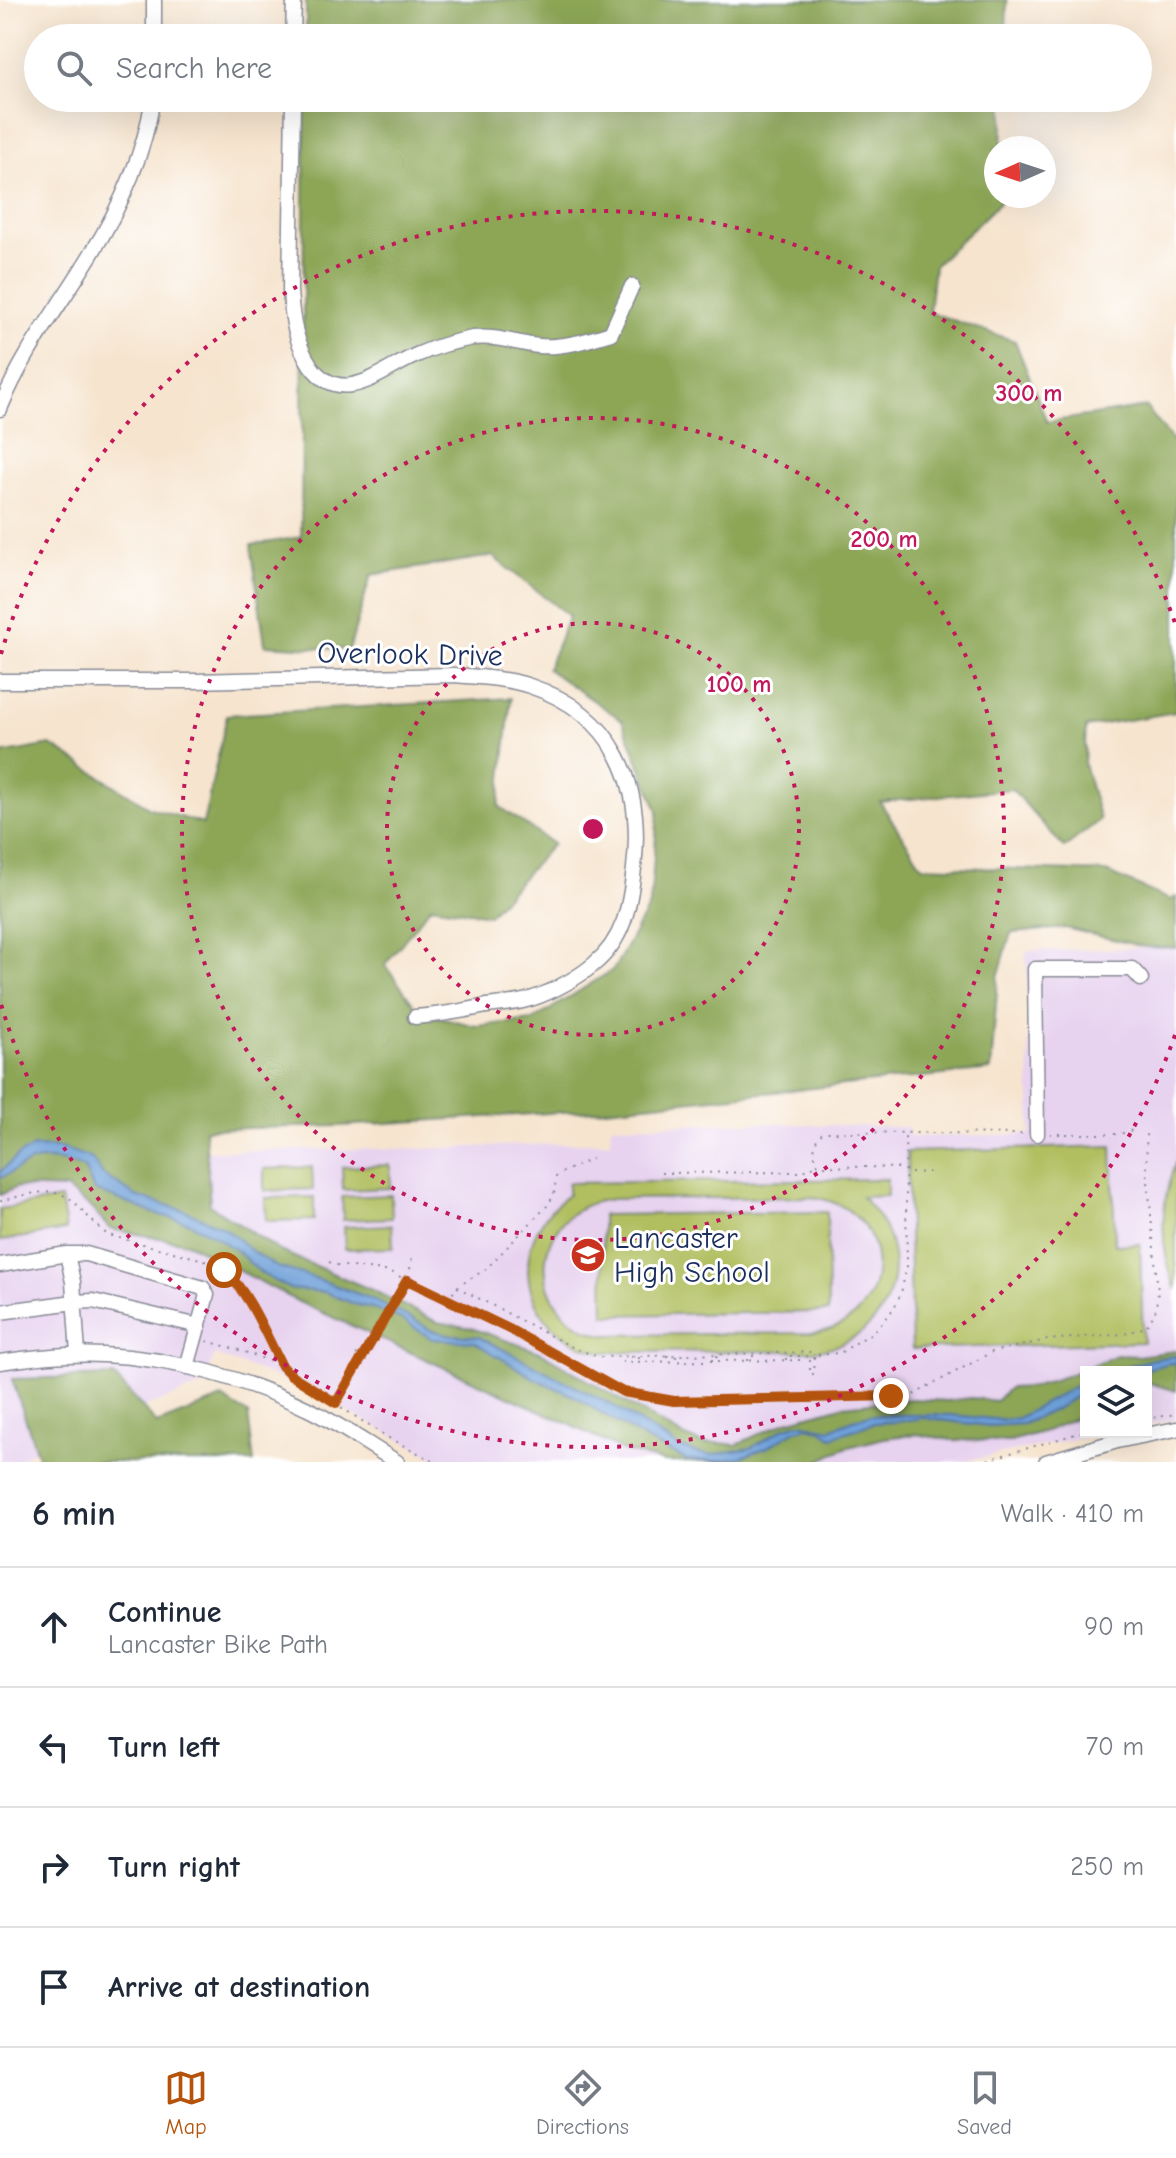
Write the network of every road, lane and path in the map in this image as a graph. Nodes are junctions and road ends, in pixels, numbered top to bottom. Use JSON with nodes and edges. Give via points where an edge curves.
{"nodes":[{"id":1,"x":154,"y":0,"type":"edge"},
{"id":2,"x":294,"y":0,"type":"edge"},
{"id":3,"x":154,"y":24,"type":"edge"},
{"id":4,"x":293,"y":24,"type":"edge"},
{"id":5,"x":150,"y":112,"type":"edge"},
{"id":6,"x":293,"y":112,"type":"edge"},
{"id":7,"x":632,"y":286,"type":"dead end"},
{"id":8,"x":0,"y":409,"type":"edge"},
{"id":9,"x":0,"y":681,"type":"edge"},
{"id":10,"x":1141,"y":979,"type":"dead end"},
{"id":11,"x":415,"y":1017,"type":"dead end"},
{"id":12,"x":1146,"y":1131,"type":"dead end"},
{"id":13,"x":905,"y":1133,"type":"junction"},
{"id":14,"x":910,"y":1134,"type":"dead end"},
{"id":15,"x":1037,"y":1134,"type":"dead end"},
{"id":16,"x":592,"y":1159,"type":"dead end"},
{"id":17,"x":818,"y":1164,"type":"junction"},
{"id":18,"x":906,"y":1170,"type":"junction"},
{"id":19,"x":929,"y":1172,"type":"dead end"},
{"id":20,"x":661,"y":1173,"type":"dead end"},
{"id":21,"x":0,"y":1201,"type":"edge"},
{"id":22,"x":67,"y":1254,"type":"junction"},
{"id":23,"x":412,"y":1255,"type":"dead end"},
{"id":24,"x":329,"y":1262,"type":"dead end"},
{"id":25,"x":0,"y":1265,"type":"edge"},
{"id":26,"x":407,"y":1280,"type":"junction"},
{"id":27,"x":457,"y":1287,"type":"junction"},
{"id":28,"x":447,"y":1301,"type":"junction"},
{"id":29,"x":74,"y":1302,"type":"junction"},
{"id":30,"x":0,"y":1312,"type":"edge"},
{"id":31,"x":197,"y":1332,"type":"junction"},
{"id":32,"x":759,"y":1353,"type":"junction"},
{"id":33,"x":78,"y":1354,"type":"junction"},
{"id":34,"x":356,"y":1354,"type":"dead end"},
{"id":35,"x":723,"y":1354,"type":"junction"},
{"id":36,"x":630,"y":1355,"type":"junction"},
{"id":37,"x":667,"y":1355,"type":"junction"},
{"id":38,"x":814,"y":1355,"type":"junction"},
{"id":39,"x":363,"y":1358,"type":"junction"},
{"id":40,"x":786,"y":1360,"type":"junction"},
{"id":41,"x":804,"y":1360,"type":"dead end"},
{"id":42,"x":370,"y":1361,"type":"dead end"},
{"id":43,"x":677,"y":1361,"type":"junction"},
{"id":44,"x":712,"y":1361,"type":"junction"},
{"id":45,"x":748,"y":1361,"type":"junction"},
{"id":46,"x":0,"y":1362,"type":"edge"},
{"id":47,"x":622,"y":1362,"type":"dead end"},
{"id":48,"x":640,"y":1362,"type":"junction"},
{"id":49,"x":282,"y":1366,"type":"junction"},
{"id":50,"x":187,"y":1367,"type":"junction"},
{"id":51,"x":336,"y":1403,"type":"junction"},
{"id":52,"x":1176,"y":1414,"type":"edge"},
{"id":53,"x":1152,"y":1418,"type":"edge"},
{"id":54,"x":1176,"y":1429,"type":"edge"},
{"id":55,"x":1080,"y":1433,"type":"edge"},
{"id":56,"x":397,"y":1462,"type":"edge"},
{"id":57,"x":435,"y":1462,"type":"edge"},
{"id":58,"x":980,"y":1462,"type":"edge"},
{"id":59,"x":1046,"y":1462,"type":"edge"}],
"edges":[{"from":1,"to":3,"type":"street"},
{"from":2,"to":4,"type":"street"},
{"from":5,"to":8,"type":"street","via":[[142,150],[121,202],[21,365]]},
{"from":6,"to":7,"type":"street","via":[[292,322],[301,351],[327,381],[356,385],[420,353],[474,338],[564,346],[611,333]]},
{"from":9,"to":11,"type":"street","name":"Overlook Drive","via":[[453,675],[530,686],[586,716],[622,764],[634,801],[631,900],[617,937],[592,966],[542,995]]},
{"from":10,"to":15,"type":"street","via":[[1132,969],[1035,969]]},
{"from":12,"to":28,"type":"path","via":[[1158,1293],[1146,1327],[992,1352],[913,1395],[674,1401],[623,1392]]},
{"from":13,"to":14,"type":"path"},
{"from":13,"to":17,"type":"path","via":[[824,1132],[814,1145]]},
{"from":13,"to":18,"type":"path"},
{"from":16,"to":27,"type":"path","via":[[556,1177],[547,1206],[486,1269]]},
{"from":17,"to":18,"type":"path"},
{"from":17,"to":20,"type":"path","via":[[801,1172]]},
{"from":18,"to":19,"type":"path"},
{"from":18,"to":38,"type":"path","via":[[907,1266],[898,1300],[882,1323],[856,1344],[832,1355]]},
{"from":21,"to":49,"type":"path","via":[[58,1192],[108,1235],[212,1262],[234,1279]]},
{"from":22,"to":25,"type":"street"},
{"from":22,"to":29,"type":"street"},
{"from":22,"to":31,"type":"street","via":[[86,1254],[203,1288],[207,1295]]},
{"from":23,"to":26,"type":"path"},
{"from":24,"to":26,"type":"path","via":[[391,1272]]},
{"from":26,"to":28,"type":"path"},
{"from":26,"to":39,"type":"path"},
{"from":27,"to":28,"type":"path"},
{"from":27,"to":36,"type":"path","via":[[587,1354]]},
{"from":29,"to":30,"type":"street"},
{"from":29,"to":31,"type":"street","via":[[93,1301]]},
{"from":29,"to":33,"type":"street"},
{"from":31,"to":49,"type":"path"},
{"from":31,"to":50,"type":"street"},
{"from":32,"to":35,"type":"path"},
{"from":32,"to":38,"type":"path"},
{"from":32,"to":45,"type":"path"},
{"from":33,"to":46,"type":"street"},
{"from":33,"to":50,"type":"street"},
{"from":34,"to":39,"type":"path"},
{"from":35,"to":37,"type":"path"},
{"from":35,"to":44,"type":"path"},
{"from":36,"to":37,"type":"path"},
{"from":36,"to":48,"type":"path"},
{"from":37,"to":43,"type":"path"},
{"from":38,"to":40,"type":"path","via":[[813,1374],[810,1356]]},
{"from":39,"to":42,"type":"path"},
{"from":39,"to":51,"type":"path"},
{"from":40,"to":41,"type":"path"},
{"from":40,"to":45,"type":"path"},
{"from":43,"to":44,"type":"path"},
{"from":43,"to":48,"type":"path"},
{"from":44,"to":45,"type":"path"},
{"from":47,"to":48,"type":"path"},
{"from":49,"to":51,"type":"path"},
{"from":50,"to":56,"type":"street","via":[[297,1404]]},
{"from":51,"to":57,"type":"path"},
{"from":52,"to":53,"type":"path"},
{"from":54,"to":59,"type":"street"},
{"from":55,"to":58,"type":"path"}]}
